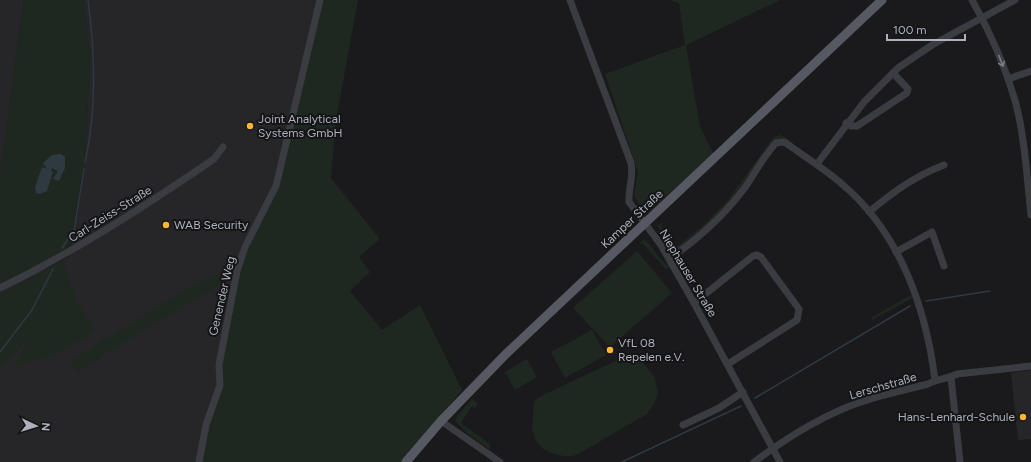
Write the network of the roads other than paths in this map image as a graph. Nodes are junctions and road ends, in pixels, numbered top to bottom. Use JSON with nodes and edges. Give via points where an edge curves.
{"nodes":[{"id":1,"x":320,"y":0,"type":"edge"},
{"id":2,"x":570,"y":0,"type":"edge"},
{"id":3,"x":882,"y":0,"type":"edge"},
{"id":4,"x":972,"y":0,"type":"edge"},
{"id":5,"x":1015,"y":0,"type":"edge"},
{"id":6,"x":982,"y":18,"type":"junction"},
{"id":7,"x":1031,"y":71,"type":"edge"},
{"id":8,"x":893,"y":73,"type":"junction"},
{"id":9,"x":1008,"y":79,"type":"junction"},
{"id":10,"x":846,"y":123,"type":"junction"},
{"id":11,"x":223,"y":146,"type":"dead end"},
{"id":12,"x":817,"y":164,"type":"junction"},
{"id":13,"x":944,"y":165,"type":"dead end"},
{"id":14,"x":869,"y":212,"type":"junction"},
{"id":15,"x":1031,"y":215,"type":"edge"},
{"id":16,"x":644,"y":224,"type":"junction"},
{"id":17,"x":896,"y":252,"type":"junction"},
{"id":18,"x":669,"y":259,"type":"junction"},
{"id":19,"x":944,"y":266,"type":"dead end"},
{"id":20,"x":0,"y":288,"type":"edge"},
{"id":21,"x":694,"y":302,"type":"junction"},
{"id":22,"x":728,"y":364,"type":"junction"},
{"id":23,"x":1031,"y":366,"type":"edge"},
{"id":24,"x":951,"y":377,"type":"junction"},
{"id":25,"x":935,"y":380,"type":"junction"},
{"id":26,"x":743,"y":392,"type":"junction"},
{"id":27,"x":441,"y":421,"type":"junction"},
{"id":28,"x":683,"y":425,"type":"dead end"},
{"id":29,"x":773,"y":449,"type":"junction"},
{"id":30,"x":498,"y":461,"type":"edge"},
{"id":31,"x":199,"y":462,"type":"edge"},
{"id":32,"x":406,"y":462,"type":"edge"},
{"id":33,"x":754,"y":462,"type":"edge"},
{"id":34,"x":780,"y":462,"type":"edge"},
{"id":35,"x":960,"y":462,"type":"edge"}],
"edges":[{"from":1,"to":31,"type":"street","name":"Genender Weg","via":[[276,186],[245,247],[237,271],[219,365],[220,385],[206,425]]},
{"from":2,"to":16,"type":"street","name":"Niephauser Straße","via":[[631,163],[633,172],[630,202]]},
{"from":3,"to":16,"type":"main road","name":"Kamper Straße"},
{"from":4,"to":6,"type":"street"},
{"from":5,"to":6,"type":"street"},
{"from":6,"to":8,"type":"street","via":[[932,44]]},
{"from":6,"to":9,"type":"street","one_way":true},
{"from":7,"to":9,"type":"street"},
{"from":8,"to":10,"type":"street"},
{"from":8,"to":10,"type":"street","via":[[908,89],[907,93],[857,126]]},
{"from":9,"to":15,"type":"street","via":[[1018,118]]},
{"from":10,"to":12,"type":"street"},
{"from":11,"to":20,"type":"street","name":"Carl-Zeiss-Straße","via":[[214,159],[121,222]]},
{"from":12,"to":14,"type":"street","via":[[843,185]]},
{"from":12,"to":18,"type":"street","via":[[782,142],[776,143],[717,220]]},
{"from":13,"to":14,"type":"street","via":[[904,184]]},
{"from":14,"to":17,"type":"street"},
{"from":16,"to":18,"type":"street","name":"Niephauser Straße"},
{"from":16,"to":27,"type":"main road","name":"Kamper Straße","via":[[507,353]]},
{"from":17,"to":19,"type":"street","via":[[932,232]]},
{"from":17,"to":25,"type":"street","via":[[924,318]]},
{"from":18,"to":21,"type":"street","name":"Niephauser Straße"},
{"from":21,"to":22,"type":"street","name":"Niephauser Straße"},
{"from":21,"to":22,"type":"street","via":[[757,255],[780,281],[799,309],[797,320]]},
{"from":22,"to":26,"type":"street","name":"Niephauser Straße"},
{"from":23,"to":24,"type":"street","name":"Lerschstraße","via":[[957,374]]},
{"from":24,"to":25,"type":"street","name":"Lerschstraße"},
{"from":24,"to":35,"type":"street"},
{"from":25,"to":29,"type":"street","name":"Lerschstraße","via":[[858,403],[826,418]]},
{"from":26,"to":28,"type":"street","via":[[719,408]]},
{"from":26,"to":29,"type":"street","name":"Niephauser Straße"},
{"from":27,"to":30,"type":"street"},
{"from":27,"to":32,"type":"main road","name":"Kamper Straße"},
{"from":29,"to":33,"type":"street","name":"Lerschstraße"},
{"from":29,"to":34,"type":"street","name":"Niephauser Straße"}]}
